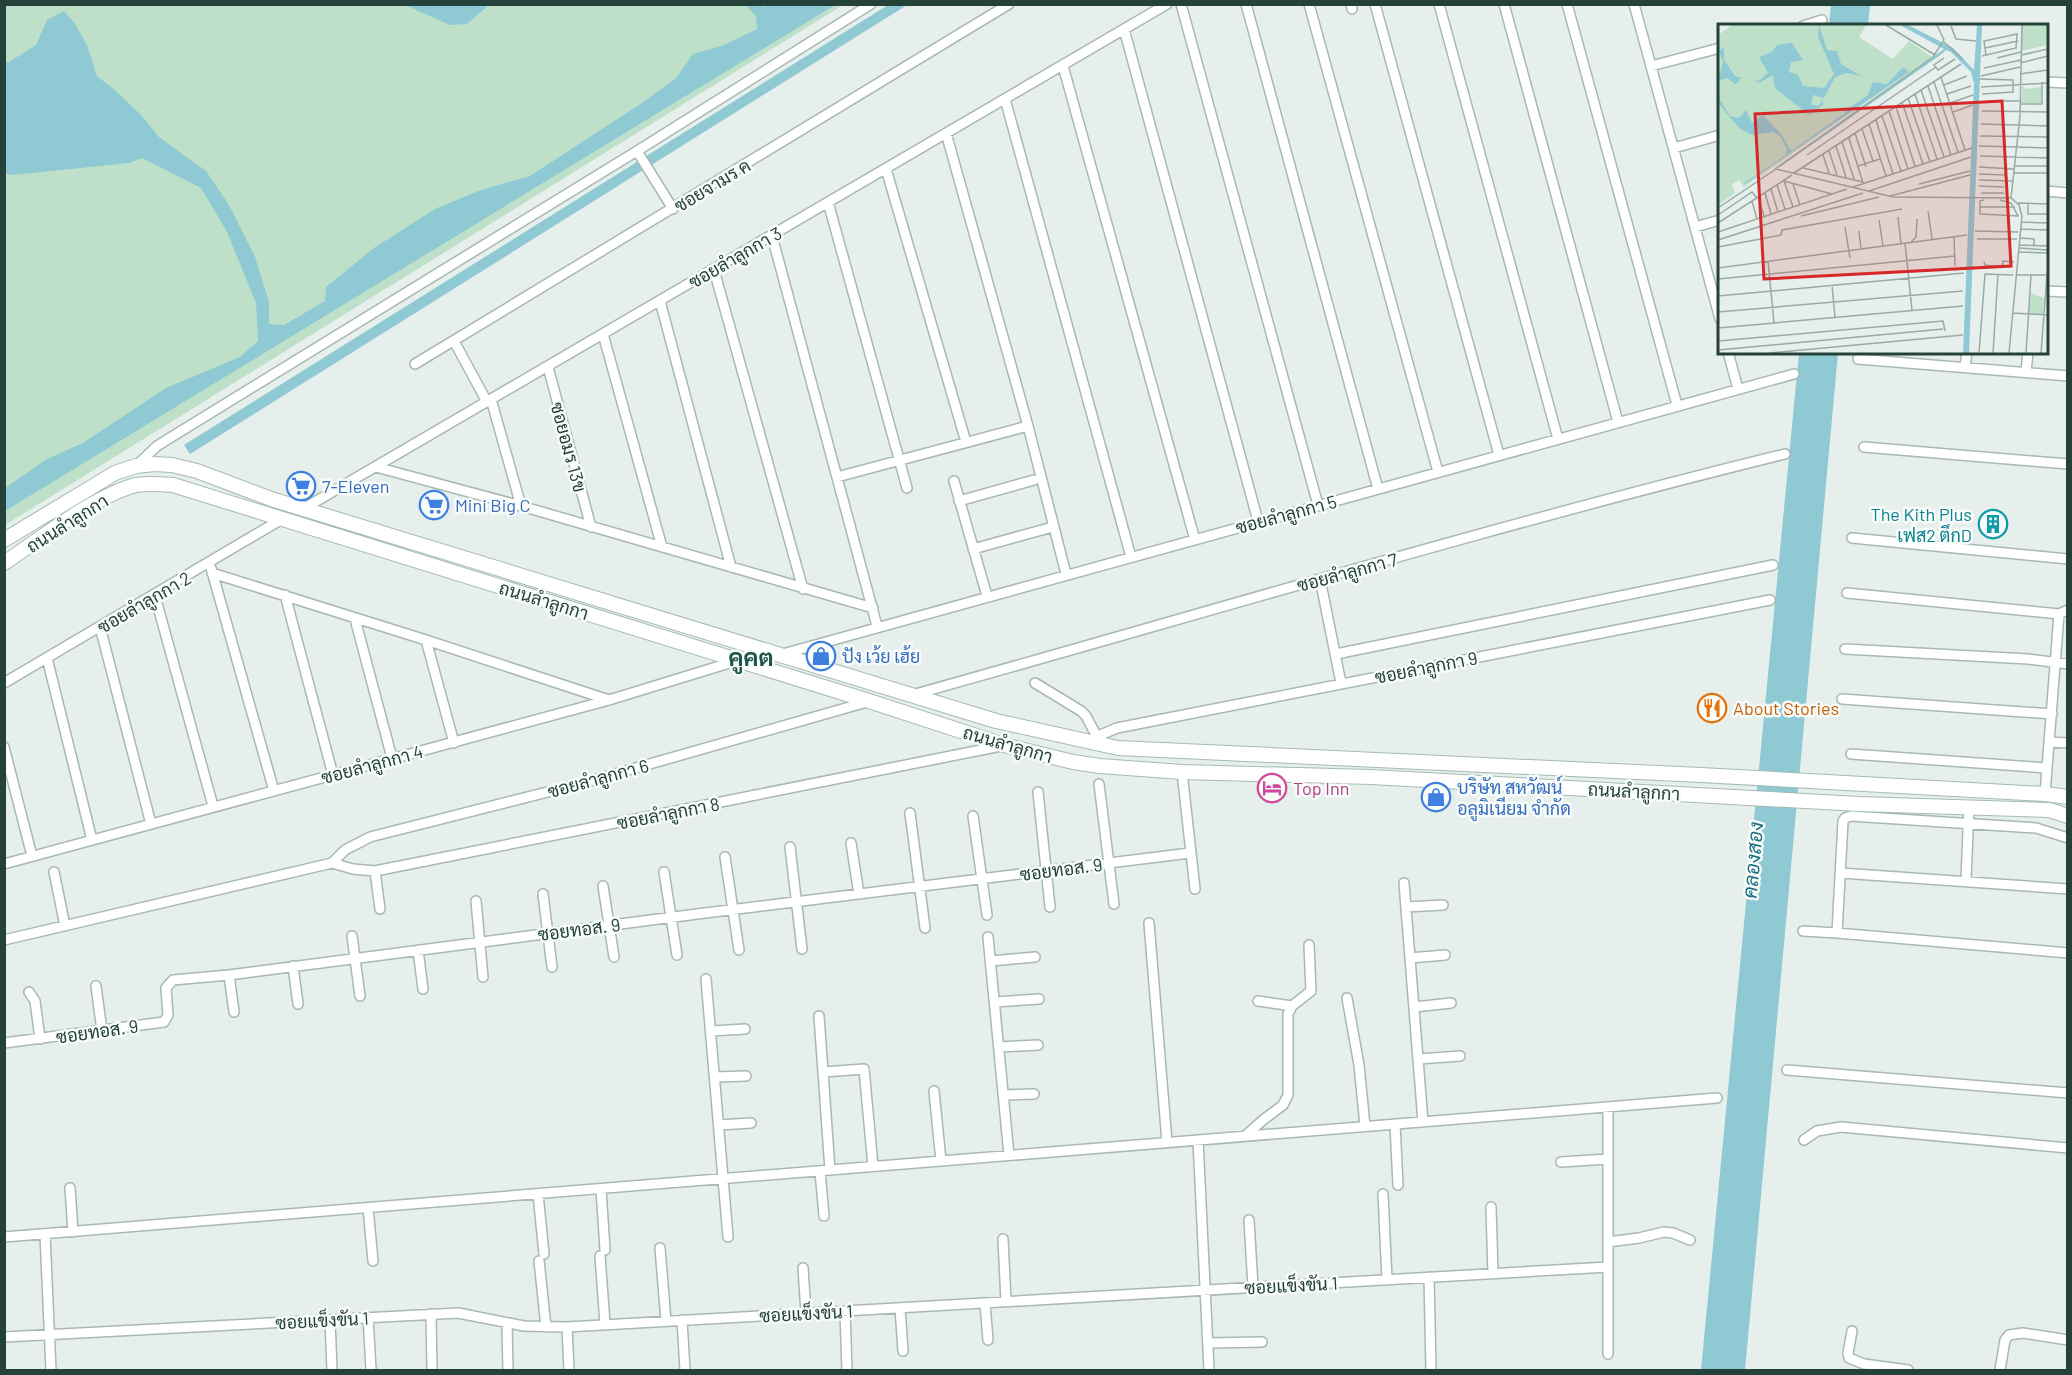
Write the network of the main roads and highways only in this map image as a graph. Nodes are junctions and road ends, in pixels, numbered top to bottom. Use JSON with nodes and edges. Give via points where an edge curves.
{"nodes":[{"id":1,"x":4,"y":540,"type":"edge"},
{"id":2,"x":4,"y":563,"type":"edge"},
{"id":3,"x":1258,"y":756,"type":"junction"},
{"id":4,"x":1259,"y":774,"type":"junction"},
{"id":5,"x":2067,"y":797,"type":"edge"},
{"id":6,"x":2067,"y":816,"type":"edge"}],
"edges":[{"from":1,"to":3,"type":"main road","name":"ถนนลำลูกกา","via":[[115,473],[136,466],[172,465],[996,722],[1118,748]]},
{"from":2,"to":4,"type":"main road","name":"ถนนลำลูกกา","via":[[109,496],[136,485],[158,483],[187,488],[1004,745],[1100,766]]},
{"from":3,"to":4,"type":"main road"},
{"from":3,"to":5,"type":"main road","name":"ถนนลำลูกกา","via":[[1861,783]]},
{"from":4,"to":6,"type":"main road","name":"ถนนลำลูกกา","via":[[2049,810]]}]}
